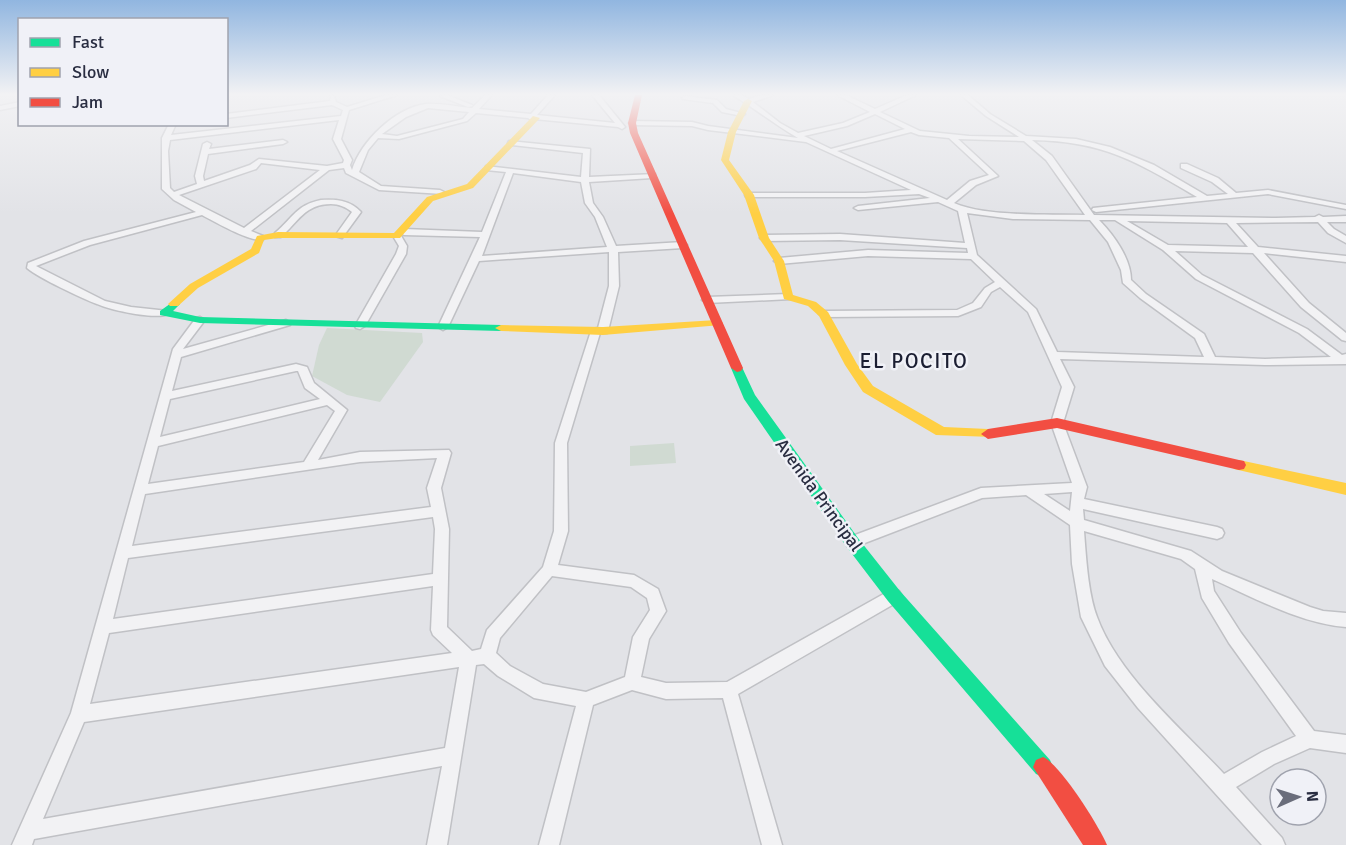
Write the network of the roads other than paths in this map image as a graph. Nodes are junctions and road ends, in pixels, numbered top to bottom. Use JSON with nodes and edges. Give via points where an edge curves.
{"nodes":[{"id":1,"x":167,"y":134,"type":"edge"},
{"id":2,"x":192,"y":134,"type":"edge"},
{"id":3,"x":210,"y":134,"type":"edge"},
{"id":4,"x":287,"y":134,"type":"edge"},
{"id":5,"x":338,"y":134,"type":"edge"},
{"id":6,"x":410,"y":134,"type":"edge"},
{"id":7,"x":519,"y":134,"type":"edge"},
{"id":8,"x":632,"y":134,"type":"edge"},
{"id":9,"x":731,"y":134,"type":"edge"},
{"id":10,"x":751,"y":134,"type":"edge"},
{"id":11,"x":892,"y":134,"type":"edge"},
{"id":12,"x":940,"y":134,"type":"edge"},
{"id":13,"x":1020,"y":134,"type":"edge"},
{"id":14,"x":797,"y":135,"type":"edge"},
{"id":15,"x":378,"y":136,"type":"joint"},
{"id":16,"x":951,"y":136,"type":"junction"},
{"id":17,"x":165,"y":138,"type":"junction"},
{"id":18,"x":1025,"y":138,"type":"junction"},
{"id":19,"x":283,"y":142,"type":"junction"},
{"id":20,"x":810,"y":142,"type":"junction"},
{"id":21,"x":509,"y":146,"type":"junction"},
{"id":22,"x":830,"y":151,"type":"junction"},
{"id":23,"x":205,"y":152,"type":"junction"},
{"id":24,"x":259,"y":161,"type":"junction"},
{"id":25,"x":346,"y":165,"type":"junction"},
{"id":26,"x":1184,"y":166,"type":"dead end"},
{"id":27,"x":327,"y":168,"type":"junction"},
{"id":28,"x":489,"y":168,"type":"junction"},
{"id":29,"x":510,"y":172,"type":"junction"},
{"id":30,"x":356,"y":173,"type":"junction"},
{"id":31,"x":652,"y":176,"type":"junction"},
{"id":32,"x":585,"y":180,"type":"junction"},
{"id":33,"x":201,"y":184,"type":"junction"},
{"id":34,"x":440,"y":192,"type":"junction"},
{"id":35,"x":921,"y":192,"type":"junction"},
{"id":36,"x":175,"y":194,"type":"junction"},
{"id":37,"x":1233,"y":194,"type":"junction"},
{"id":38,"x":749,"y":195,"type":"junction"},
{"id":39,"x":1205,"y":198,"type":"junction"},
{"id":40,"x":944,"y":201,"type":"junction"},
{"id":41,"x":1346,"y":207,"type":"edge"},
{"id":42,"x":858,"y":208,"type":"dead end"},
{"id":43,"x":962,"y":210,"type":"junction"},
{"id":44,"x":204,"y":212,"type":"junction"},
{"id":45,"x":1088,"y":214,"type":"junction"},
{"id":46,"x":1117,"y":218,"type":"junction"},
{"id":47,"x":1319,"y":218,"type":"junction"},
{"id":48,"x":1346,"y":219,"type":"edge"},
{"id":49,"x":1229,"y":220,"type":"junction"},
{"id":50,"x":245,"y":232,"type":"junction"},
{"id":51,"x":400,"y":234,"type":"junction"},
{"id":52,"x":278,"y":235,"type":"junction"},
{"id":53,"x":486,"y":235,"type":"junction"},
{"id":54,"x":339,"y":236,"type":"junction"},
{"id":55,"x":260,"y":238,"type":"junction"},
{"id":56,"x":764,"y":238,"type":"junction"},
{"id":57,"x":1346,"y":240,"type":"edge"},
{"id":58,"x":683,"y":245,"type":"junction"},
{"id":59,"x":1166,"y":248,"type":"junction"},
{"id":60,"x":613,"y":250,"type":"junction"},
{"id":61,"x":1257,"y":250,"type":"junction"},
{"id":62,"x":971,"y":251,"type":"junction"},
{"id":63,"x":1346,"y":259,"type":"edge"},
{"id":64,"x":477,"y":260,"type":"junction"},
{"id":65,"x":779,"y":261,"type":"junction"},
{"id":66,"x":1002,"y":282,"type":"junction"},
{"id":67,"x":788,"y":297,"type":"junction"},
{"id":68,"x":707,"y":300,"type":"junction"},
{"id":69,"x":164,"y":313,"type":"junction"},
{"id":70,"x":824,"y":314,"type":"junction"},
{"id":71,"x":200,"y":320,"type":"junction"},
{"id":72,"x":286,"y":323,"type":"junction"},
{"id":73,"x":717,"y":323,"type":"junction"},
{"id":74,"x":360,"y":326,"type":"junction"},
{"id":75,"x":443,"y":327,"type":"junction"},
{"id":76,"x":599,"y":331,"type":"junction"},
{"id":77,"x":1346,"y":338,"type":"edge"},
{"id":78,"x":176,"y":355,"type":"junction"},
{"id":79,"x":1053,"y":355,"type":"junction"},
{"id":80,"x":1210,"y":359,"type":"junction"},
{"id":81,"x":1345,"y":360,"type":"edge"},
{"id":82,"x":165,"y":396,"type":"junction"},
{"id":83,"x":328,"y":401,"type":"junction"},
{"id":84,"x":1057,"y":423,"type":"junction"},
{"id":85,"x":153,"y":442,"type":"junction"},
{"id":86,"x":308,"y":466,"type":"junction"},
{"id":87,"x":1346,"y":489,"type":"edge"},
{"id":88,"x":140,"y":490,"type":"junction"},
{"id":89,"x":1030,"y":490,"type":"junction"},
{"id":90,"x":1078,"y":495,"type":"junction"},
{"id":91,"x":438,"y":511,"type":"junction"},
{"id":92,"x":1077,"y":524,"type":"junction"},
{"id":93,"x":1217,"y":533,"type":"dead end"},
{"id":94,"x":852,"y":542,"type":"junction"},
{"id":95,"x":123,"y":553,"type":"junction"},
{"id":96,"x":1202,"y":565,"type":"junction"},
{"id":97,"x":549,"y":570,"type":"junction"},
{"id":98,"x":441,"y":579,"type":"junction"},
{"id":99,"x":894,"y":596,"type":"junction"},
{"id":100,"x":1346,"y":620,"type":"edge"},
{"id":101,"x":103,"y":627,"type":"junction"},
{"id":102,"x":487,"y":656,"type":"junction"},
{"id":103,"x":469,"y":659,"type":"junction"},
{"id":104,"x":632,"y":682,"type":"junction"},
{"id":105,"x":729,"y":690,"type":"junction"},
{"id":106,"x":586,"y":700,"type":"junction"},
{"id":107,"x":79,"y":714,"type":"junction"},
{"id":108,"x":1309,"y":739,"type":"junction"},
{"id":109,"x":1346,"y":744,"type":"edge"},
{"id":110,"x":453,"y":755,"type":"junction"},
{"id":111,"x":1222,"y":785,"type":"junction"},
{"id":112,"x":25,"y":838,"type":"edge"},
{"id":113,"x":437,"y":845,"type":"edge"},
{"id":114,"x":549,"y":845,"type":"edge"},
{"id":115,"x":772,"y":845,"type":"edge"},
{"id":116,"x":1096,"y":845,"type":"edge"},
{"id":117,"x":1275,"y":845,"type":"edge"}],
"edges":[{"from":1,"to":17,"type":"street"},
{"from":2,"to":17,"type":"street"},
{"from":3,"to":23,"type":"street"},
{"from":4,"to":19,"type":"street"},
{"from":5,"to":25,"type":"street","via":[[348,160]]},
{"from":6,"to":15,"type":"street"},
{"from":7,"to":21,"type":"street"},
{"from":8,"to":31,"type":"street","name":"Avenida Principal"},
{"from":9,"to":38,"type":"street","via":[[725,160]]},
{"from":10,"to":20,"type":"street"},
{"from":11,"to":22,"type":"street"},
{"from":12,"to":16,"type":"street"},
{"from":13,"to":18,"type":"street"},
{"from":14,"to":20,"type":"street"},
{"from":15,"to":30,"type":"street","via":[[366,147]]},
{"from":16,"to":18,"type":"street"},
{"from":16,"to":40,"type":"street","via":[[994,177],[973,183]]},
{"from":17,"to":36,"type":"street","via":[[166,189]]},
{"from":18,"to":39,"type":"street","via":[[1111,149]]},
{"from":18,"to":45,"type":"street","via":[[1049,158]]},
{"from":19,"to":23,"type":"street"},
{"from":19,"to":24,"type":"street"},
{"from":20,"to":22,"type":"street"},
{"from":21,"to":28,"type":"street"},
{"from":21,"to":32,"type":"street","via":[[586,156]]},
{"from":22,"to":35,"type":"street"},
{"from":23,"to":33,"type":"street"},
{"from":24,"to":27,"type":"street"},
{"from":24,"to":33,"type":"street","via":[[253,167]]},
{"from":25,"to":27,"type":"street"},
{"from":25,"to":30,"type":"street"},
{"from":26,"to":37,"type":"street","via":[[1215,180]]},
{"from":27,"to":50,"type":"street"},
{"from":28,"to":29,"type":"street"},
{"from":28,"to":34,"type":"street","via":[[470,186]]},
{"from":29,"to":32,"type":"street"},
{"from":29,"to":53,"type":"street"},
{"from":30,"to":34,"type":"street","via":[[379,188]]},
{"from":31,"to":32,"type":"street"},
{"from":31,"to":58,"type":"street","name":"Avenida Principal"},
{"from":32,"to":60,"type":"street","via":[[589,203]]},
{"from":33,"to":36,"type":"street"},
{"from":34,"to":51,"type":"street","via":[[425,203]]},
{"from":35,"to":38,"type":"street"},
{"from":35,"to":40,"type":"street"},
{"from":36,"to":44,"type":"street"},
{"from":37,"to":39,"type":"street"},
{"from":37,"to":41,"type":"street","via":[[1268,192]]},
{"from":38,"to":56,"type":"street"},
{"from":39,"to":45,"type":"street"},
{"from":40,"to":42,"type":"street"},
{"from":40,"to":43,"type":"street"},
{"from":43,"to":45,"type":"street","via":[[1013,216]]},
{"from":43,"to":62,"type":"street"},
{"from":44,"to":50,"type":"street"},
{"from":44,"to":69,"type":"street","via":[[87,243],[31,265],[102,303]]},
{"from":45,"to":46,"type":"street"},
{"from":45,"to":80,"type":"street","via":[[1112,242],[1126,270],[1126,281],[1200,336]]},
{"from":46,"to":49,"type":"street"},
{"from":46,"to":59,"type":"street"},
{"from":47,"to":48,"type":"street"},
{"from":47,"to":49,"type":"street"},
{"from":47,"to":57,"type":"street"},
{"from":49,"to":61,"type":"street"},
{"from":50,"to":55,"type":"street"},
{"from":51,"to":53,"type":"street"},
{"from":51,"to":54,"type":"street"},
{"from":51,"to":74,"type":"street","via":[[401,254]]},
{"from":52,"to":54,"type":"street"},
{"from":52,"to":54,"type":"street","via":[[300,210],[319,203],[346,204],[357,212]]},
{"from":52,"to":55,"type":"street"},
{"from":53,"to":64,"type":"street"},
{"from":55,"to":69,"type":"street","via":[[255,251],[194,286]]},
{"from":56,"to":62,"type":"street","via":[[840,237]]},
{"from":56,"to":65,"type":"street"},
{"from":58,"to":60,"type":"street"},
{"from":58,"to":68,"type":"street","name":"Avenida Principal"},
{"from":59,"to":61,"type":"street"},
{"from":59,"to":81,"type":"street","via":[[1199,277],[1303,331]]},
{"from":60,"to":64,"type":"street"},
{"from":60,"to":76,"type":"street","via":[[614,286]]},
{"from":61,"to":63,"type":"street"},
{"from":61,"to":77,"type":"street","via":[[1305,304]]},
{"from":62,"to":65,"type":"street"},
{"from":62,"to":66,"type":"street"},
{"from":64,"to":75,"type":"street"},
{"from":65,"to":67,"type":"street"},
{"from":66,"to":70,"type":"street","via":[[988,290],[977,305],[957,313]]},
{"from":66,"to":79,"type":"street","via":[[1032,311]]},
{"from":67,"to":68,"type":"street"},
{"from":67,"to":70,"type":"street","via":[[816,306]]},
{"from":68,"to":73,"type":"street","name":"Avenida Principal"},
{"from":69,"to":71,"type":"street"},
{"from":70,"to":84,"type":"street","via":[[868,389],[941,432],[994,434]]},
{"from":71,"to":72,"type":"street"},
{"from":71,"to":78,"type":"street"},
{"from":72,"to":74,"type":"street"},
{"from":72,"to":78,"type":"street"},
{"from":73,"to":76,"type":"street"},
{"from":73,"to":94,"type":"street","name":"Avenida Principal","via":[[748,396]]},
{"from":74,"to":75,"type":"street"},
{"from":75,"to":76,"type":"street"},
{"from":76,"to":97,"type":"street","via":[[561,443],[561,531]]},
{"from":78,"to":82,"type":"street"},
{"from":79,"to":80,"type":"street"},
{"from":79,"to":84,"type":"street","via":[[1068,387]]},
{"from":80,"to":81,"type":"street"},
{"from":82,"to":83,"type":"street","via":[[296,367],[303,369],[309,385]]},
{"from":82,"to":85,"type":"street"},
{"from":83,"to":85,"type":"street"},
{"from":83,"to":86,"type":"street","via":[[341,410]]},
{"from":84,"to":87,"type":"street"},
{"from":84,"to":90,"type":"street"},
{"from":85,"to":88,"type":"street"},
{"from":86,"to":88,"type":"street"},
{"from":86,"to":91,"type":"street","via":[[360,457],[445,453],[434,488]]},
{"from":88,"to":95,"type":"street"},
{"from":89,"to":90,"type":"street"},
{"from":89,"to":92,"type":"street"},
{"from":89,"to":94,"type":"street","via":[[981,493]]},
{"from":90,"to":92,"type":"street"},
{"from":90,"to":93,"type":"street"},
{"from":91,"to":95,"type":"street"},
{"from":91,"to":98,"type":"street","via":[[442,529]]},
{"from":92,"to":96,"type":"street","via":[[1186,555]]},
{"from":92,"to":111,"type":"street","via":[[1079,564],[1089,616],[1111,661]]},
{"from":94,"to":99,"type":"street","name":"Avenida Principal"},
{"from":95,"to":101,"type":"street"},
{"from":96,"to":100,"type":"street","via":[[1216,575],[1307,613]]},
{"from":96,"to":108,"type":"street","via":[[1208,593],[1235,638]]},
{"from":97,"to":102,"type":"street","via":[[493,635]]},
{"from":97,"to":104,"type":"street","via":[[634,580],[653,594],[658,611],[641,637]]},
{"from":98,"to":101,"type":"street"},
{"from":98,"to":103,"type":"street","via":[[439,630]]},
{"from":99,"to":105,"type":"street"},
{"from":99,"to":116,"type":"street","name":"Avenida Principal","via":[[1055,781]]},
{"from":101,"to":107,"type":"street"},
{"from":102,"to":103,"type":"street"},
{"from":102,"to":106,"type":"street","via":[[540,692]]},
{"from":103,"to":107,"type":"street"},
{"from":103,"to":110,"type":"street"},
{"from":104,"to":105,"type":"street","via":[[666,691]]},
{"from":104,"to":106,"type":"street"},
{"from":105,"to":115,"type":"street"},
{"from":106,"to":114,"type":"street"},
{"from":107,"to":112,"type":"street"},
{"from":108,"to":109,"type":"street"},
{"from":108,"to":111,"type":"street"},
{"from":110,"to":112,"type":"street"},
{"from":110,"to":113,"type":"street"},
{"from":111,"to":117,"type":"street"}]}
